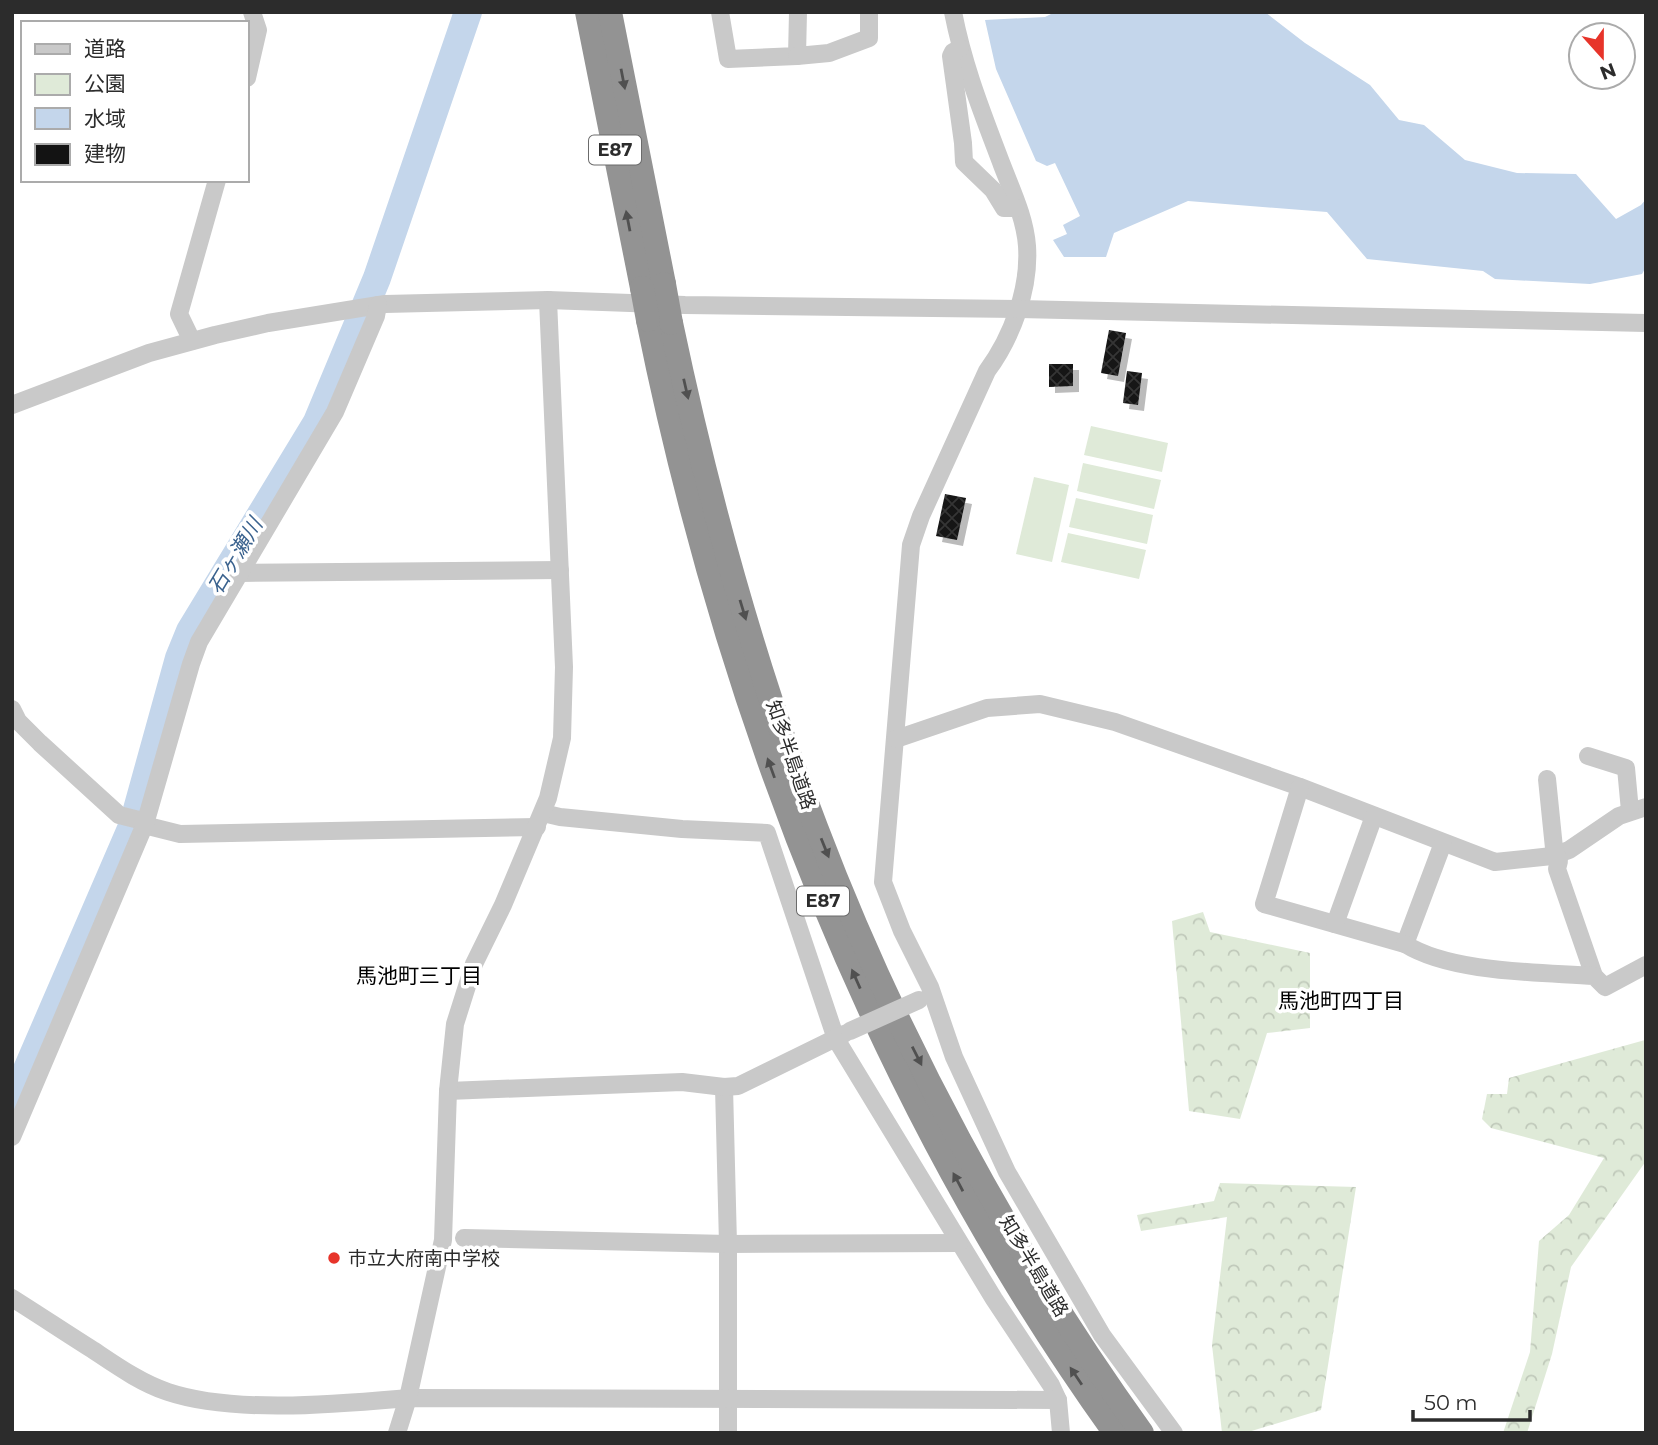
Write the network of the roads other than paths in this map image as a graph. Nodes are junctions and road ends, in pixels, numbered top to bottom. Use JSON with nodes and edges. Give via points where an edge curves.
{"nodes":[{"id":1,"x":252,"y":12,"type":"edge"},
{"id":2,"x":587,"y":12,"type":"edge"},
{"id":3,"x":610,"y":12,"type":"edge"},
{"id":4,"x":720,"y":12,"type":"edge"},
{"id":5,"x":798,"y":12,"type":"edge"},
{"id":6,"x":869,"y":12,"type":"edge"},
{"id":7,"x":953,"y":12,"type":"edge"},
{"id":8,"x":960,"y":48,"type":"junction"},
{"id":9,"x":797,"y":56,"type":"junction"},
{"id":10,"x":248,"y":74,"type":"edge"},
{"id":11,"x":216,"y":182,"type":"edge"},
{"id":12,"x":1018,"y":208,"type":"junction"},
{"id":13,"x":653,"y":286,"type":"junction"},
{"id":14,"x":548,"y":300,"type":"junction"},
{"id":15,"x":378,"y":305,"type":"junction"},
{"id":16,"x":1019,"y":309,"type":"junction"},
{"id":17,"x":660,"y":322,"type":"junction"},
{"id":18,"x":1646,"y":323,"type":"edge"},
{"id":19,"x":192,"y":341,"type":"junction"},
{"id":20,"x":12,"y":405,"type":"edge"},
{"id":21,"x":560,"y":570,"type":"junction"},
{"id":22,"x":240,"y":573,"type":"junction"},
{"id":23,"x":12,"y":709,"type":"edge"},
{"id":24,"x":896,"y":739,"type":"junction"},
{"id":25,"x":1588,"y":756,"type":"dead end"},
{"id":26,"x":1547,"y":779,"type":"dead end"},
{"id":27,"x":1300,"y":787,"type":"junction"},
{"id":28,"x":1638,"y":809,"type":"edge"},
{"id":29,"x":1374,"y":816,"type":"junction"},
{"id":30,"x":136,"y":820,"type":"junction"},
{"id":31,"x":540,"y":820,"type":"junction"},
{"id":32,"x":1443,"y":843,"type":"junction"},
{"id":33,"x":1556,"y":855,"type":"junction"},
{"id":34,"x":1335,"y":924,"type":"junction"},
{"id":35,"x":1405,"y":944,"type":"junction"},
{"id":36,"x":1646,"y":965,"type":"edge"},
{"id":37,"x":1594,"y":976,"type":"junction"},
{"id":38,"x":924,"y":994,"type":"junction"},
{"id":39,"x":843,"y":1035,"type":"junction"},
{"id":40,"x":724,"y":1087,"type":"junction"},
{"id":41,"x":448,"y":1091,"type":"junction"},
{"id":42,"x":12,"y":1137,"type":"edge"},
{"id":43,"x":464,"y":1238,"type":"dead end"},
{"id":44,"x":960,"y":1243,"type":"junction"},
{"id":45,"x":728,"y":1244,"type":"junction"},
{"id":46,"x":12,"y":1298,"type":"edge"},
{"id":47,"x":408,"y":1398,"type":"junction"},
{"id":48,"x":728,"y":1400,"type":"junction"},
{"id":49,"x":1058,"y":1400,"type":"junction"},
{"id":50,"x":397,"y":1433,"type":"edge"},
{"id":51,"x":728,"y":1433,"type":"edge"},
{"id":52,"x":1061,"y":1433,"type":"edge"},
{"id":53,"x":1115,"y":1433,"type":"edge"},
{"id":54,"x":1142,"y":1433,"type":"edge"},
{"id":55,"x":1174,"y":1433,"type":"edge"}],
"edges":[{"from":1,"to":10,"type":"street","via":[[258,30]]},
{"from":13,"to":2,"type":"highway","name":"知多半島道路","number":"E87","one_way":true},
{"from":3,"to":13,"type":"highway","name":"知多半島道路","number":"E87","one_way":true},
{"from":4,"to":9,"type":"street","via":[[728,59]]},
{"from":5,"to":9,"type":"street"},
{"from":6,"to":9,"type":"street","via":[[869,38],[829,53]]},
{"from":7,"to":8,"type":"street"},
{"from":8,"to":12,"type":"street"},
{"from":8,"to":12,"type":"street","via":[[951,55],[964,162],[993,190],[1004,208]]},
{"from":11,"to":19,"type":"street","via":[[179,313]]},
{"from":12,"to":16,"type":"street","via":[[1027,248]]},
{"from":13,"to":17,"type":"highway","name":"知多半島道路","number":"E87","bridge":true},
{"from":14,"to":15,"type":"street"},
{"from":14,"to":16,"type":"street"},
{"from":14,"to":21,"type":"street"},
{"from":15,"to":19,"type":"street"},
{"from":15,"to":22,"type":"street","via":[[335,412]]},
{"from":16,"to":18,"type":"street"},
{"from":16,"to":24,"type":"street","via":[[926,503],[911,545]]},
{"from":53,"to":17,"type":"highway","name":"知多半島道路","number":"E87","one_way":true,"via":[[1045,1331],[985,1231],[885,1042],[840,944],[744,691],[705,559],[672,430]]},
{"from":17,"to":54,"type":"highway","name":"知多半島道路","number":"E87","one_way":true,"via":[[765,684],[861,936],[910,1042],[1005,1219]]},
{"from":19,"to":20,"type":"street"},
{"from":21,"to":22,"type":"street"},
{"from":21,"to":31,"type":"street","via":[[564,715],[558,763]]},
{"from":22,"to":30,"type":"street","via":[[200,642]]},
{"from":23,"to":30,"type":"street","via":[[40,743],[118,815]]},
{"from":24,"to":27,"type":"street","via":[[987,708],[1040,704],[1115,723]]},
{"from":24,"to":38,"type":"street","via":[[883,882]]},
{"from":25,"to":28,"type":"street","via":[[1626,768]]},
{"from":26,"to":33,"type":"street"},
{"from":27,"to":29,"type":"street"},
{"from":27,"to":34,"type":"street","via":[[1264,904]]},
{"from":28,"to":33,"type":"street"},
{"from":29,"to":32,"type":"street"},
{"from":29,"to":34,"type":"street"},
{"from":30,"to":31,"type":"street","via":[[180,834]]},
{"from":30,"to":42,"type":"street"},
{"from":31,"to":39,"type":"street","via":[[560,817],[682,830],[767,833]]},
{"from":31,"to":41,"type":"street","via":[[463,993]]},
{"from":32,"to":33,"type":"street","via":[[1495,862]]},
{"from":32,"to":35,"type":"street"},
{"from":33,"to":37,"type":"street"},
{"from":34,"to":35,"type":"street"},
{"from":35,"to":37,"type":"street","via":[[1455,964]]},
{"from":36,"to":37,"type":"street","via":[[1605,987]]},
{"from":38,"to":39,"type":"street","bridge":true},
{"from":38,"to":55,"type":"street","via":[[1007,1172],[1102,1335]]},
{"from":39,"to":40,"type":"street","via":[[738,1086]]},
{"from":39,"to":44,"type":"street"},
{"from":40,"to":41,"type":"street","via":[[682,1082]]},
{"from":40,"to":45,"type":"street"},
{"from":41,"to":47,"type":"street","via":[[443,1240]]},
{"from":43,"to":45,"type":"street"},
{"from":44,"to":45,"type":"street"},
{"from":44,"to":49,"type":"street"},
{"from":45,"to":48,"type":"street"},
{"from":46,"to":47,"type":"street","via":[[128,1373],[167,1392],[211,1402],[274,1404]]},
{"from":47,"to":48,"type":"street"},
{"from":47,"to":50,"type":"street"},
{"from":48,"to":49,"type":"street"},
{"from":48,"to":51,"type":"street"},
{"from":49,"to":52,"type":"street"}]}
